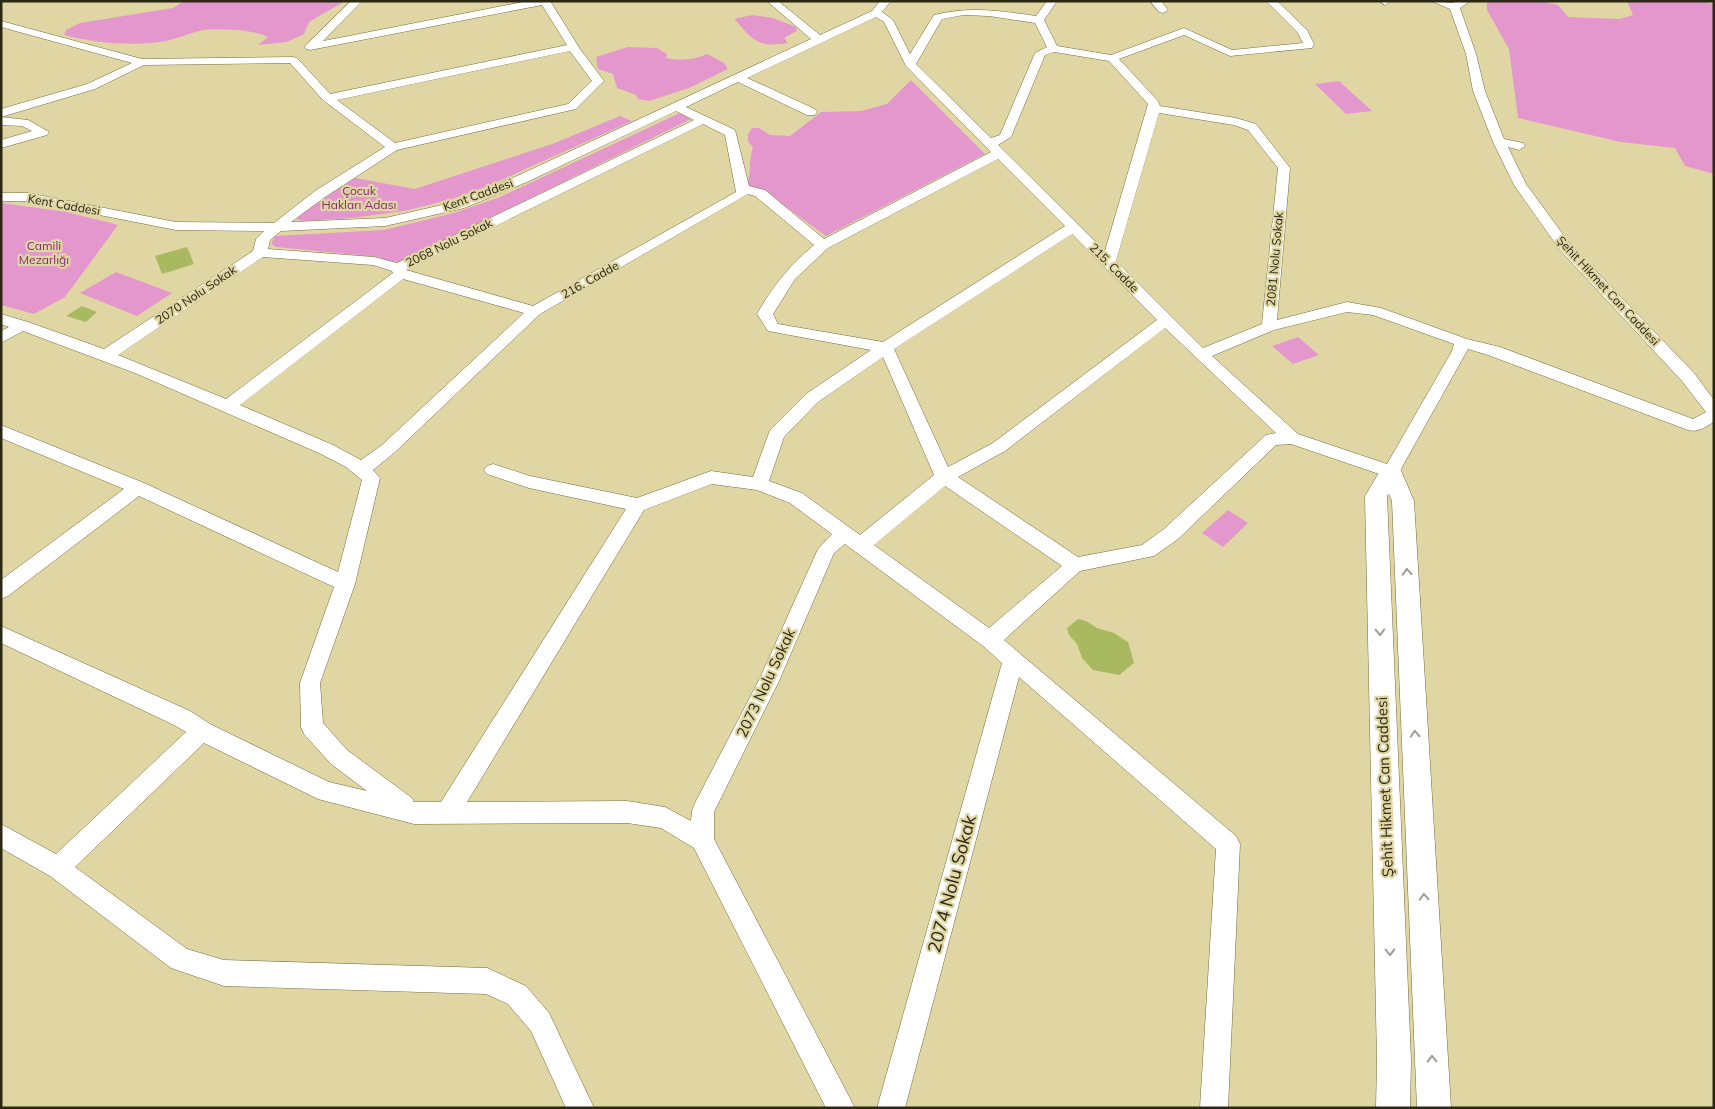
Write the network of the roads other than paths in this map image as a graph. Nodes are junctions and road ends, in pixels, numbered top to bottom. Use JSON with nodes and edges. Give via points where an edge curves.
{"nodes":[{"id":1,"x":357,"y":1,"type":"edge"},
{"id":2,"x":545,"y":1,"type":"edge"},
{"id":3,"x":772,"y":1,"type":"edge"},
{"id":4,"x":886,"y":1,"type":"edge"},
{"id":5,"x":1052,"y":1,"type":"edge"},
{"id":6,"x":1156,"y":1,"type":"edge"},
{"id":7,"x":1271,"y":1,"type":"edge"},
{"id":8,"x":1436,"y":1,"type":"edge"},
{"id":9,"x":1459,"y":4,"type":"edge"},
{"id":10,"x":1163,"y":10,"type":"dead end"},
{"id":11,"x":876,"y":13,"type":"junction"},
{"id":12,"x":1039,"y":20,"type":"junction"},
{"id":13,"x":1,"y":24,"type":"edge"},
{"id":14,"x":819,"y":40,"type":"junction"},
{"id":15,"x":312,"y":46,"type":"junction"},
{"id":16,"x":573,"y":47,"type":"junction"},
{"id":17,"x":1053,"y":49,"type":"junction"},
{"id":18,"x":1112,"y":58,"type":"junction"},
{"id":19,"x":293,"y":60,"type":"junction"},
{"id":20,"x":142,"y":62,"type":"junction"},
{"id":21,"x":910,"y":64,"type":"junction"},
{"id":22,"x":736,"y":78,"type":"junction"},
{"id":23,"x":327,"y":98,"type":"junction"},
{"id":24,"x":1,"y":106,"type":"edge"},
{"id":25,"x":677,"y":107,"type":"junction"},
{"id":26,"x":1154,"y":109,"type":"junction"},
{"id":27,"x":14,"y":110,"type":"junction"},
{"id":28,"x":811,"y":112,"type":"dead end"},
{"id":29,"x":1,"y":113,"type":"edge"},
{"id":30,"x":702,"y":120,"type":"junction"},
{"id":31,"x":1,"y":121,"type":"edge"},
{"id":32,"x":1499,"y":142,"type":"junction"},
{"id":33,"x":1,"y":144,"type":"edge"},
{"id":34,"x":1519,"y":146,"type":"dead end"},
{"id":35,"x":393,"y":147,"type":"junction"},
{"id":36,"x":994,"y":148,"type":"junction"},
{"id":37,"x":743,"y":189,"type":"junction"},
{"id":38,"x":1,"y":197,"type":"edge"},
{"id":39,"x":277,"y":227,"type":"junction"},
{"id":40,"x":1073,"y":227,"type":"junction"},
{"id":41,"x":823,"y":245,"type":"junction"},
{"id":42,"x":260,"y":253,"type":"junction"},
{"id":43,"x":1108,"y":263,"type":"junction"},
{"id":44,"x":400,"y":271,"type":"junction"},
{"id":45,"x":535,"y":311,"type":"junction"},
{"id":46,"x":1,"y":319,"type":"edge"},
{"id":47,"x":1166,"y":320,"type":"junction"},
{"id":48,"x":23,"y":326,"type":"junction"},
{"id":49,"x":1270,"y":327,"type":"junction"},
{"id":50,"x":1,"y":338,"type":"edge"},
{"id":51,"x":1462,"y":342,"type":"junction"},
{"id":52,"x":886,"y":347,"type":"junction"},
{"id":53,"x":105,"y":356,"type":"junction"},
{"id":54,"x":1201,"y":356,"type":"junction"},
{"id":55,"x":228,"y":406,"type":"junction"},
{"id":56,"x":1714,"y":413,"type":"edge"},
{"id":57,"x":1,"y":431,"type":"edge"},
{"id":58,"x":1292,"y":438,"type":"junction"},
{"id":59,"x":362,"y":469,"type":"junction"},
{"id":60,"x":493,"y":470,"type":"dead end"},
{"id":61,"x":1391,"y":472,"type":"junction"},
{"id":62,"x":944,"y":477,"type":"junction"},
{"id":63,"x":759,"y":484,"type":"junction"},
{"id":64,"x":138,"y":488,"type":"junction"},
{"id":65,"x":638,"y":505,"type":"junction"},
{"id":66,"x":853,"y":539,"type":"junction"},
{"id":67,"x":1075,"y":565,"type":"junction"},
{"id":68,"x":345,"y":584,"type":"junction"},
{"id":69,"x":1,"y":591,"type":"edge"},
{"id":70,"x":4,"y":639,"type":"edge"},
{"id":71,"x":990,"y":640,"type":"junction"},
{"id":72,"x":1012,"y":660,"type":"junction"},
{"id":73,"x":202,"y":731,"type":"junction"},
{"id":74,"x":448,"y":812,"type":"junction"},
{"id":75,"x":414,"y":813,"type":"junction"},
{"id":76,"x":1,"y":835,"type":"edge"},
{"id":77,"x":702,"y":840,"type":"junction"},
{"id":78,"x":58,"y":868,"type":"junction"},
{"id":79,"x":580,"y":1108,"type":"edge"},
{"id":80,"x":841,"y":1108,"type":"edge"},
{"id":81,"x":891,"y":1108,"type":"edge"},
{"id":82,"x":1214,"y":1108,"type":"edge"},
{"id":83,"x":1393,"y":1108,"type":"edge"},
{"id":84,"x":1434,"y":1108,"type":"edge"}],
"edges":[{"from":1,"to":15,"type":"street"},
{"from":2,"to":15,"type":"street"},
{"from":2,"to":16,"type":"street"},
{"from":3,"to":14,"type":"street"},
{"from":4,"to":11,"type":"street","name":"Kent Caddesi"},
{"from":5,"to":12,"type":"street"},
{"from":6,"to":10,"type":"street"},
{"from":7,"to":18,"type":"street","via":[[1303,32],[1308,46],[1230,54],[1184,31]]},
{"from":8,"to":9,"type":"street"},
{"from":9,"to":32,"type":"street","name":"Şehit Hikmet Can Caddesi","via":[[1479,91]]},
{"from":11,"to":14,"type":"street","name":"Kent Caddesi"},
{"from":11,"to":21,"type":"street","name":"215. Cadde","via":[[888,20]]},
{"from":12,"to":17,"type":"street"},
{"from":12,"to":21,"type":"street","via":[[972,10],[938,17]]},
{"from":13,"to":20,"type":"street"},
{"from":14,"to":22,"type":"street","name":"Kent Caddesi"},
{"from":15,"to":19,"type":"street"},
{"from":16,"to":23,"type":"street"},
{"from":16,"to":35,"type":"street","via":[[598,81],[572,106]]},
{"from":17,"to":18,"type":"street"},
{"from":17,"to":36,"type":"street","via":[[1040,53],[1005,136]]},
{"from":18,"to":26,"type":"street","via":[[1154,103]]},
{"from":19,"to":20,"type":"street"},
{"from":19,"to":23,"type":"street"},
{"from":20,"to":27,"type":"street","via":[[119,77],[93,87]]},
{"from":21,"to":36,"type":"street","name":"215. Cadde"},
{"from":22,"to":25,"type":"street","name":"Kent Caddesi"},
{"from":22,"to":28,"type":"street"},
{"from":23,"to":35,"type":"street"},
{"from":24,"to":27,"type":"street"},
{"from":25,"to":30,"type":"street"},
{"from":25,"to":39,"type":"street","name":"Kent Caddesi","via":[[459,205],[384,222]]},
{"from":26,"to":43,"type":"street"},
{"from":26,"to":49,"type":"street","name":"2081 Nolu Sokak","via":[[1252,127],[1284,168]]},
{"from":27,"to":29,"type":"street"},
{"from":30,"to":37,"type":"street","via":[[731,133]]},
{"from":30,"to":44,"type":"street","name":"2068 Nolu Sokak"},
{"from":31,"to":33,"type":"street","via":[[24,123],[43,132]]},
{"from":32,"to":34,"type":"street"},
{"from":32,"to":56,"type":"street","name":"Şehit Hikmet Can Caddesi","via":[[1520,184],[1565,247],[1688,377]]},
{"from":35,"to":39,"type":"street","via":[[320,194]]},
{"from":36,"to":40,"type":"street","name":"215. Cadde"},
{"from":36,"to":41,"type":"street"},
{"from":37,"to":41,"type":"street","via":[[760,193]]},
{"from":37,"to":45,"type":"street","name":"216. Cadde","via":[[742,194]]},
{"from":38,"to":39,"type":"street","name":"Kent Caddesi","via":[[28,197],[176,226]]},
{"from":39,"to":42,"type":"street","name":"2070 Nolu Sokak","via":[[263,239]]},
{"from":40,"to":43,"type":"street","name":"215. Cadde"},
{"from":40,"to":52,"type":"street"},
{"from":41,"to":52,"type":"street","via":[[808,256],[774,297],[765,314],[773,328]]},
{"from":42,"to":44,"type":"street","via":[[374,261]]},
{"from":42,"to":53,"type":"street","name":"2070 Nolu Sokak"},
{"from":43,"to":47,"type":"street","name":"215. Cadde"},
{"from":44,"to":45,"type":"street"},
{"from":44,"to":55,"type":"street","name":"2068 Nolu Sokak","via":[[338,324]]},
{"from":45,"to":59,"type":"street","name":"216. Cadde","via":[[431,410]]},
{"from":46,"to":48,"type":"street"},
{"from":47,"to":54,"type":"street","name":"215. Cadde"},
{"from":47,"to":62,"type":"street","via":[[999,447]]},
{"from":48,"to":50,"type":"street"},
{"from":48,"to":53,"type":"street"},
{"from":49,"to":51,"type":"street","via":[[1347,307],[1376,311]]},
{"from":49,"to":54,"type":"street","name":"2081 Nolu Sokak"},
{"from":51,"to":56,"type":"street","name":"Şehit Hikmet Can Caddesi","via":[[1694,426]]},
{"from":51,"to":61,"type":"street","name":"Şehit Hikmet Can Caddesi","via":[[1460,352]]},
{"from":52,"to":62,"type":"street"},
{"from":52,"to":63,"type":"street","via":[[812,398],[776,434]]},
{"from":53,"to":55,"type":"street"},
{"from":54,"to":58,"type":"street","name":"215. Cadde"},
{"from":55,"to":59,"type":"street"},
{"from":57,"to":64,"type":"street"},
{"from":58,"to":61,"type":"street","name":"215. Cadde"},
{"from":58,"to":67,"type":"street","via":[[1272,439],[1171,534],[1148,551]]},
{"from":59,"to":68,"type":"street","via":[[371,478]]},
{"from":60,"to":65,"type":"street","via":[[529,482]]},
{"from":61,"to":83,"type":"street","name":"Şehit Hikmet Can Caddesi","one_way":true,"via":[[1376,496]]},
{"from":84,"to":61,"type":"street","one_way":true,"via":[[1403,501]]},
{"from":62,"to":66,"type":"street"},
{"from":62,"to":67,"type":"street"},
{"from":63,"to":65,"type":"street","via":[[711,477]]},
{"from":63,"to":66,"type":"street","via":[[796,498]]},
{"from":64,"to":68,"type":"street"},
{"from":64,"to":69,"type":"street"},
{"from":65,"to":74,"type":"street"},
{"from":66,"to":71,"type":"street"},
{"from":66,"to":77,"type":"street","name":"2073 Nolu Sokak","via":[[828,549],[769,681],[704,811]]},
{"from":67,"to":71,"type":"street"},
{"from":68,"to":75,"type":"street","via":[[310,684],[312,727],[339,757]]},
{"from":70,"to":73,"type":"street","via":[[182,718]]},
{"from":71,"to":72,"type":"street"},
{"from":72,"to":81,"type":"street","name":"2074 Nolu Sokak"},
{"from":72,"to":82,"type":"street","via":[[1228,844]]},
{"from":73,"to":75,"type":"street","via":[[326,792]]},
{"from":73,"to":78,"type":"street"},
{"from":74,"to":75,"type":"street"},
{"from":74,"to":77,"type":"street","via":[[626,812],[665,818]]},
{"from":76,"to":78,"type":"street"},
{"from":77,"to":80,"type":"street"},
{"from":78,"to":79,"type":"street","via":[[180,959],[224,973],[487,981],[518,995],[540,1022]]}]}
